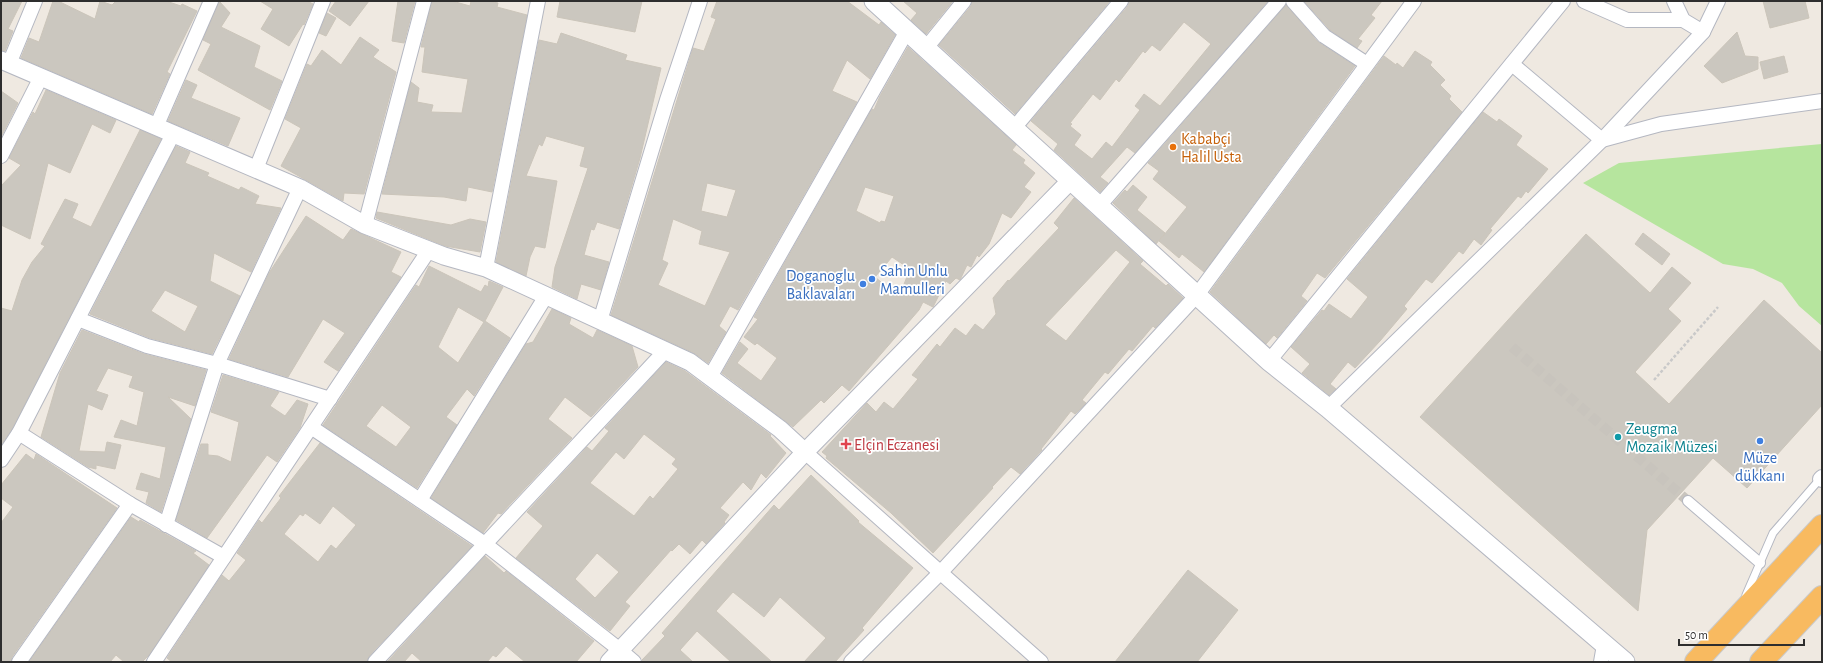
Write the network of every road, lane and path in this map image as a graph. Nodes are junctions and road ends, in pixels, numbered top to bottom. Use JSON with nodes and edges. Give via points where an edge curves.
{"nodes":[{"id":1,"x":35,"y":1,"type":"edge"},
{"id":2,"x":211,"y":1,"type":"edge"},
{"id":3,"x":323,"y":1,"type":"edge"},
{"id":4,"x":424,"y":1,"type":"edge"},
{"id":5,"x":538,"y":1,"type":"edge"},
{"id":6,"x":700,"y":1,"type":"edge"},
{"id":7,"x":874,"y":1,"type":"edge"},
{"id":8,"x":964,"y":1,"type":"edge"},
{"id":9,"x":1121,"y":1,"type":"edge"},
{"id":10,"x":1279,"y":1,"type":"edge"},
{"id":11,"x":1293,"y":1,"type":"edge"},
{"id":12,"x":1414,"y":1,"type":"edge"},
{"id":13,"x":1563,"y":1,"type":"edge"},
{"id":14,"x":1584,"y":1,"type":"edge"},
{"id":15,"x":1674,"y":1,"type":"edge"},
{"id":16,"x":1718,"y":1,"type":"edge"},
{"id":17,"x":1683,"y":20,"type":"junction"},
{"id":18,"x":907,"y":31,"type":"junction"},
{"id":19,"x":1703,"y":32,"type":"junction"},
{"id":20,"x":926,"y":48,"type":"junction"},
{"id":21,"x":5,"y":62,"type":"edge"},
{"id":22,"x":1367,"y":64,"type":"junction"},
{"id":23,"x":1512,"y":64,"type":"junction"},
{"id":24,"x":41,"y":78,"type":"junction"},
{"id":25,"x":1822,"y":101,"type":"edge"},
{"id":26,"x":156,"y":127,"type":"junction"},
{"id":27,"x":1014,"y":128,"type":"junction"},
{"id":28,"x":173,"y":134,"type":"junction"},
{"id":29,"x":1602,"y":140,"type":"junction"},
{"id":30,"x":1,"y":156,"type":"edge"},
{"id":31,"x":256,"y":169,"type":"junction"},
{"id":32,"x":1071,"y":180,"type":"junction"},
{"id":33,"x":300,"y":188,"type":"junction"},
{"id":34,"x":1099,"y":206,"type":"junction"},
{"id":35,"x":365,"y":225,"type":"junction"},
{"id":36,"x":429,"y":250,"type":"junction"},
{"id":37,"x":486,"y":268,"type":"junction"},
{"id":38,"x":1197,"y":295,"type":"junction"},
{"id":39,"x":546,"y":296,"type":"junction"},
{"id":40,"x":1718,"y":307,"type":"dead end"},
{"id":41,"x":78,"y":319,"type":"junction"},
{"id":42,"x":600,"y":321,"type":"junction"},
{"id":43,"x":665,"y":351,"type":"junction"},
{"id":44,"x":1269,"y":361,"type":"junction"},
{"id":45,"x":217,"y":364,"type":"junction"},
{"id":46,"x":710,"y":377,"type":"junction"},
{"id":47,"x":1654,"y":380,"type":"dead end"},
{"id":48,"x":330,"y":399,"type":"junction"},
{"id":49,"x":1328,"y":408,"type":"junction"},
{"id":50,"x":311,"y":427,"type":"junction"},
{"id":51,"x":19,"y":433,"type":"junction"},
{"id":52,"x":805,"y":452,"type":"junction"},
{"id":53,"x":1,"y":460,"type":"edge"},
{"id":54,"x":1821,"y":478,"type":"edge"},
{"id":55,"x":420,"y":500,"type":"junction"},
{"id":56,"x":1688,"y":501,"type":"tunnel mouth"},
{"id":57,"x":130,"y":504,"type":"junction"},
{"id":58,"x":166,"y":525,"type":"junction"},
{"id":59,"x":1822,"y":526,"type":"edge"},
{"id":60,"x":485,"y":544,"type":"junction"},
{"id":61,"x":224,"y":557,"type":"junction"},
{"id":62,"x":1760,"y":564,"type":"junction"},
{"id":63,"x":941,"y":572,"type":"junction"},
{"id":64,"x":1822,"y":597,"type":"edge"},
{"id":65,"x":1737,"y":618,"type":"junction"},
{"id":66,"x":620,"y":650,"type":"junction"},
{"id":67,"x":1603,"y":653,"type":"edge"},
{"id":68,"x":19,"y":662,"type":"edge"},
{"id":69,"x":154,"y":662,"type":"edge"},
{"id":70,"x":375,"y":662,"type":"edge"},
{"id":71,"x":608,"y":662,"type":"edge"},
{"id":72,"x":634,"y":662,"type":"edge"},
{"id":73,"x":851,"y":662,"type":"edge"},
{"id":74,"x":1042,"y":662,"type":"edge"},
{"id":75,"x":1625,"y":662,"type":"edge"},
{"id":76,"x":1696,"y":662,"type":"edge"},
{"id":77,"x":1761,"y":662,"type":"edge"}],
"edges":[{"from":1,"to":21,"type":"street"},
{"from":2,"to":26,"type":"street"},
{"from":3,"to":31,"type":"street"},
{"from":4,"to":35,"type":"street"},
{"from":5,"to":37,"type":"street"},
{"from":6,"to":42,"type":"street"},
{"from":7,"to":18,"type":"main road"},
{"from":8,"to":20,"type":"street"},
{"from":9,"to":27,"type":"street"},
{"from":10,"to":34,"type":"street"},
{"from":11,"to":22,"type":"street","via":[[1324,36]]},
{"from":12,"to":22,"type":"street"},
{"from":13,"to":23,"type":"street"},
{"from":14,"to":17,"type":"street","via":[[1627,20]]},
{"from":15,"to":17,"type":"street"},
{"from":16,"to":19,"type":"street"},
{"from":17,"to":19,"type":"street"},
{"from":18,"to":20,"type":"main road"},
{"from":18,"to":46,"type":"street"},
{"from":19,"to":29,"type":"street"},
{"from":20,"to":27,"type":"main road"},
{"from":21,"to":24,"type":"street"},
{"from":22,"to":38,"type":"street"},
{"from":23,"to":29,"type":"street"},
{"from":23,"to":44,"type":"street"},
{"from":24,"to":26,"type":"street"},
{"from":24,"to":30,"type":"street"},
{"from":25,"to":29,"type":"street","via":[[1661,124]]},
{"from":26,"to":28,"type":"street"},
{"from":27,"to":32,"type":"main road"},
{"from":28,"to":31,"type":"street"},
{"from":28,"to":41,"type":"street"},
{"from":29,"to":49,"type":"street"},
{"from":31,"to":33,"type":"street"},
{"from":32,"to":34,"type":"main road"},
{"from":32,"to":52,"type":"street"},
{"from":33,"to":35,"type":"street"},
{"from":33,"to":45,"type":"street"},
{"from":34,"to":38,"type":"main road"},
{"from":35,"to":36,"type":"street"},
{"from":36,"to":37,"type":"street"},
{"from":36,"to":48,"type":"street"},
{"from":37,"to":39,"type":"street"},
{"from":38,"to":44,"type":"main road"},
{"from":38,"to":63,"type":"street"},
{"from":39,"to":42,"type":"street"},
{"from":39,"to":55,"type":"street"},
{"from":40,"to":47,"type":"path"},
{"from":41,"to":45,"type":"street","via":[[146,346]]},
{"from":41,"to":51,"type":"street"},
{"from":42,"to":43,"type":"street"},
{"from":43,"to":46,"type":"street","via":[[690,362]]},
{"from":43,"to":60,"type":"street"},
{"from":44,"to":49,"type":"main road"},
{"from":45,"to":48,"type":"street"},
{"from":45,"to":58,"type":"street"},
{"from":46,"to":52,"type":"street","via":[[780,429]]},
{"from":48,"to":50,"type":"street"},
{"from":49,"to":67,"type":"main road"},
{"from":50,"to":55,"type":"street"},
{"from":50,"to":61,"type":"street"},
{"from":51,"to":53,"type":"street"},
{"from":51,"to":57,"type":"street"},
{"from":52,"to":63,"type":"street"},
{"from":52,"to":66,"type":"street"},
{"from":54,"to":62,"type":"lane","via":[[1773,533]]},
{"from":55,"to":60,"type":"street"},
{"from":56,"to":62,"type":"street"},
{"from":57,"to":58,"type":"street"},
{"from":57,"to":68,"type":"street"},
{"from":58,"to":61,"type":"street"},
{"from":59,"to":65,"type":"highway"},
{"from":60,"to":66,"type":"street"},
{"from":60,"to":70,"type":"street"},
{"from":61,"to":69,"type":"street"},
{"from":62,"to":65,"type":"lane"},
{"from":63,"to":73,"type":"street"},
{"from":63,"to":74,"type":"street"},
{"from":64,"to":77,"type":"highway"},
{"from":65,"to":76,"type":"highway"},
{"from":66,"to":71,"type":"street"},
{"from":66,"to":72,"type":"street"},
{"from":67,"to":75,"type":"main road"}]}
